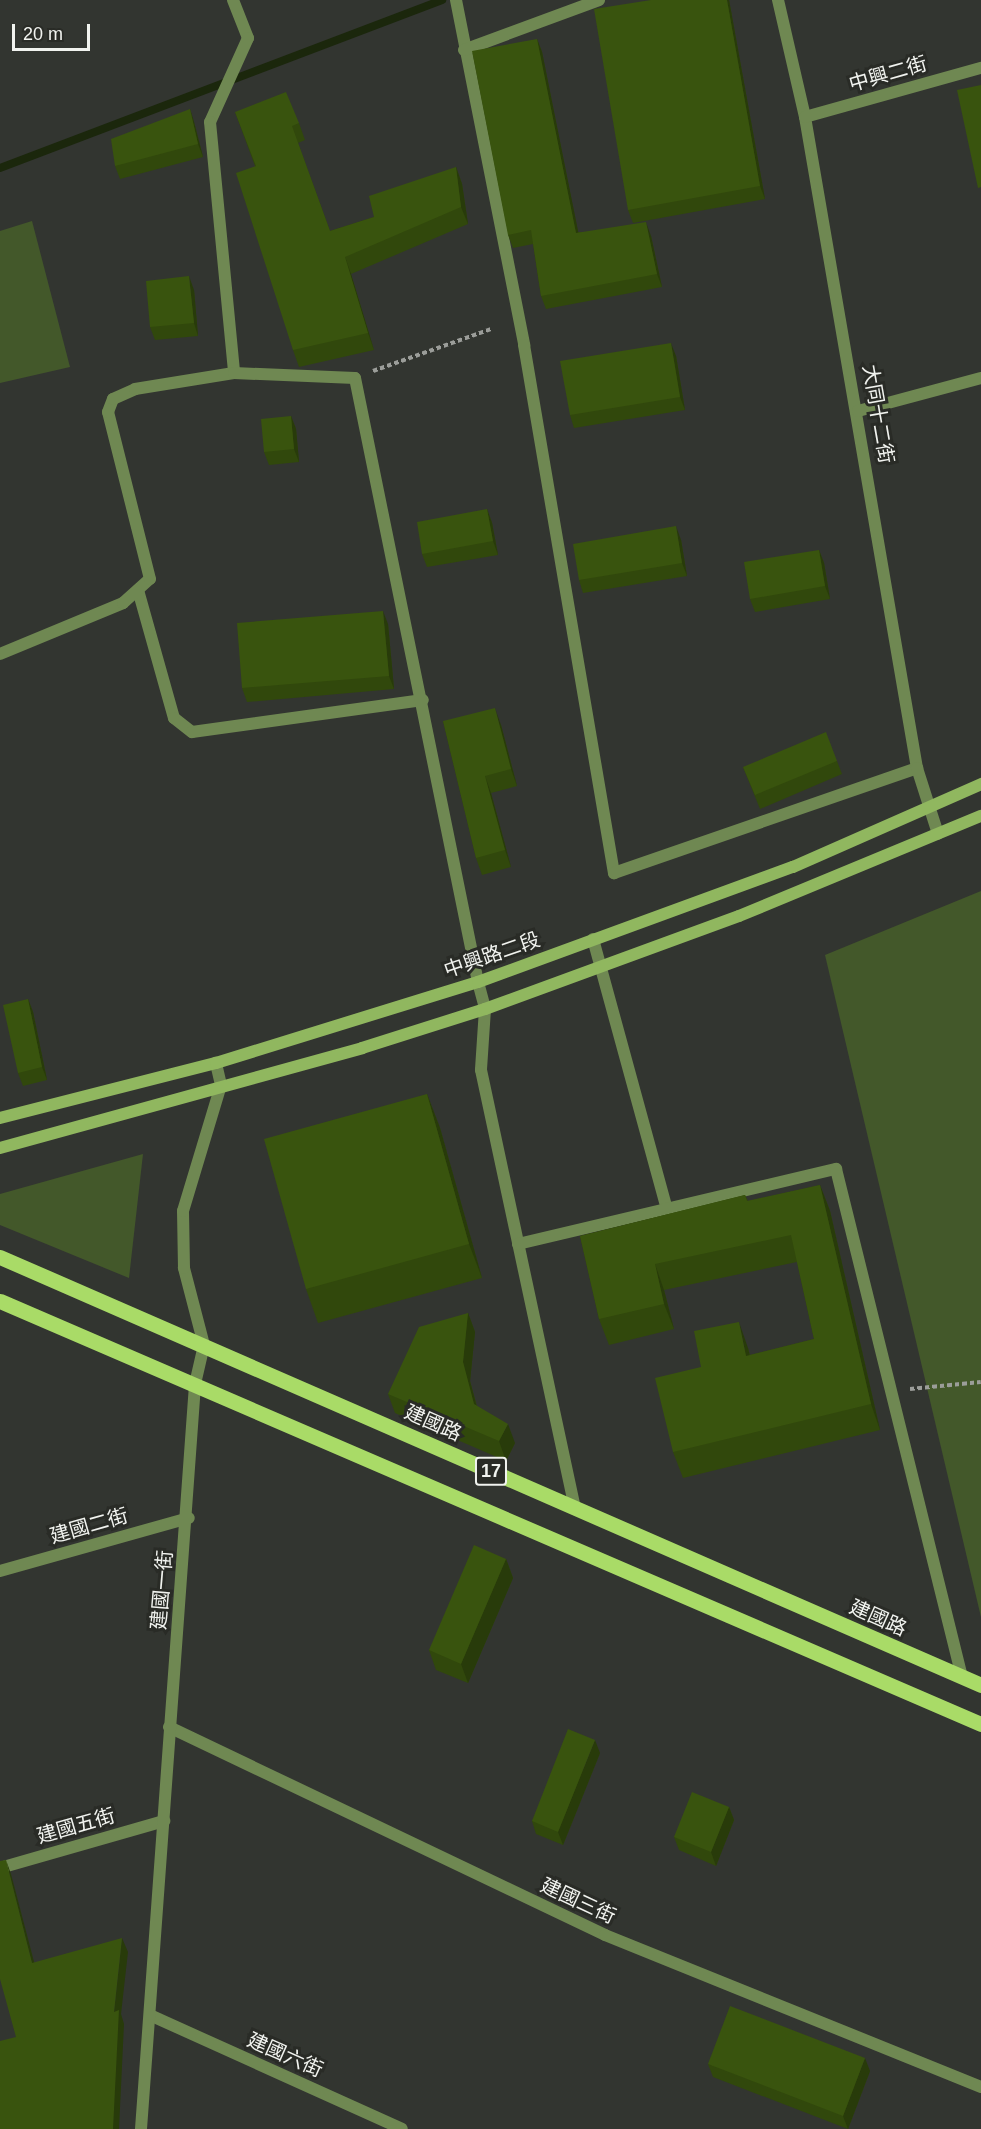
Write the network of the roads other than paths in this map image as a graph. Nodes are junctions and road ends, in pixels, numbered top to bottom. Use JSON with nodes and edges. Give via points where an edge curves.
{"nodes":[{"id":1,"x":233,"y":0,"type":"edge"},
{"id":2,"x":456,"y":0,"type":"edge"},
{"id":3,"x":599,"y":0,"type":"edge"},
{"id":4,"x":778,"y":0,"type":"edge"},
{"id":5,"x":464,"y":50,"type":"junction"},
{"id":6,"x":981,"y":68,"type":"edge"},
{"id":7,"x":805,"y":117,"type":"junction"},
{"id":8,"x":234,"y":373,"type":"junction"},
{"id":9,"x":981,"y":378,"type":"edge"},
{"id":10,"x":858,"y":411,"type":"junction"},
{"id":11,"x":138,"y":590,"type":"junction"},
{"id":12,"x":0,"y":654,"type":"edge"},
{"id":13,"x":423,"y":700,"type":"junction"},
{"id":14,"x":917,"y":768,"type":"junction"},
{"id":15,"x":981,"y":784,"type":"edge"},
{"id":16,"x":932,"y":805,"type":"junction"},
{"id":17,"x":981,"y":816,"type":"edge"},
{"id":18,"x":938,"y":834,"type":"junction"},
{"id":19,"x":593,"y":939,"type":"junction"},
{"id":20,"x":602,"y":968,"type":"junction"},
{"id":21,"x":478,"y":981,"type":"junction"},
{"id":22,"x":485,"y":1009,"type":"junction"},
{"id":23,"x":216,"y":1063,"type":"junction"},
{"id":24,"x":221,"y":1085,"type":"junction"},
{"id":25,"x":0,"y":1118,"type":"edge"},
{"id":26,"x":0,"y":1148,"type":"edge"},
{"id":27,"x":667,"y":1210,"type":"junction"},
{"id":28,"x":518,"y":1244,"type":"junction"},
{"id":29,"x":0,"y":1257,"type":"edge"},
{"id":30,"x":0,"y":1301,"type":"edge"},
{"id":31,"x":204,"y":1345,"type":"junction"},
{"id":32,"x":195,"y":1384,"type":"junction"},
{"id":33,"x":575,"y":1509,"type":"junction"},
{"id":34,"x":189,"y":1518,"type":"junction"},
{"id":35,"x":0,"y":1571,"type":"edge"},
{"id":36,"x":962,"y":1677,"type":"junction"},
{"id":37,"x":981,"y":1685,"type":"edge"},
{"id":38,"x":981,"y":1724,"type":"edge"},
{"id":39,"x":169,"y":1727,"type":"junction"},
{"id":40,"x":164,"y":1821,"type":"junction"},
{"id":41,"x":0,"y":1868,"type":"edge"},
{"id":42,"x":152,"y":2016,"type":"junction"},
{"id":43,"x":981,"y":2087,"type":"edge"},
{"id":44,"x":141,"y":2129,"type":"edge"},
{"id":45,"x":402,"y":2129,"type":"edge"}],
"edges":[{"from":1,"to":8,"type":"street","via":[[248,38],[210,122]]},
{"from":2,"to":5,"type":"street"},
{"from":3,"to":5,"type":"street"},
{"from":4,"to":7,"type":"street","name":"大同十二街"},
{"from":5,"to":14,"type":"street","via":[[525,345],[614,873]]},
{"from":6,"to":7,"type":"street","name":"中興二街"},
{"from":7,"to":10,"type":"street","name":"大同十二街"},
{"from":8,"to":11,"type":"street","via":[[135,388],[113,399],[108,412],[150,579]]},
{"from":8,"to":13,"type":"street","via":[[355,378]]},
{"from":9,"to":10,"type":"street"},
{"from":10,"to":14,"type":"street","name":"大同十二街"},
{"from":11,"to":12,"type":"street","via":[[123,603]]},
{"from":11,"to":13,"type":"street","via":[[174,718],[192,732]]},
{"from":13,"to":21,"type":"street"},
{"from":14,"to":16,"type":"street","name":"大同十二街"},
{"from":15,"to":16,"type":"main road","name":"中興路二段"},
{"from":16,"to":18,"type":"street","name":"大同十二街"},
{"from":16,"to":19,"type":"main road","name":"中興路二段","via":[[793,867]]},
{"from":17,"to":18,"type":"main road"},
{"from":18,"to":20,"type":"main road"},
{"from":19,"to":20,"type":"street"},
{"from":19,"to":21,"type":"main road","name":"中興路二段"},
{"from":20,"to":22,"type":"main road"},
{"from":20,"to":27,"type":"street"},
{"from":21,"to":22,"type":"street"},
{"from":21,"to":23,"type":"main road","name":"中興路二段"},
{"from":22,"to":24,"type":"main road"},
{"from":22,"to":28,"type":"street","via":[[481,1070]]},
{"from":23,"to":24,"type":"street","name":"建國一街"},
{"from":23,"to":25,"type":"main road","name":"中興路二段"},
{"from":24,"to":26,"type":"main road"},
{"from":24,"to":31,"type":"street","name":"建國一街","via":[[183,1212],[184,1268]]},
{"from":27,"to":28,"type":"street"},
{"from":27,"to":36,"type":"street","via":[[837,1169]]},
{"from":28,"to":33,"type":"street"},
{"from":29,"to":31,"type":"main road","name":"建國路","number":"17"},
{"from":30,"to":32,"type":"main road","number":"17"},
{"from":31,"to":32,"type":"street","name":"建國一街"},
{"from":31,"to":33,"type":"main road","name":"建國路","number":"17"},
{"from":32,"to":34,"type":"street","name":"建國一街"},
{"from":32,"to":38,"type":"main road","number":"17"},
{"from":33,"to":36,"type":"main road","name":"建國路","number":"17"},
{"from":34,"to":35,"type":"street","name":"建國二街"},
{"from":34,"to":39,"type":"street","name":"建國一街"},
{"from":36,"to":37,"type":"main road","name":"建國路","number":"17"},
{"from":39,"to":40,"type":"street","name":"建國一街"},
{"from":39,"to":43,"type":"street","name":"建國三街","via":[[605,1935]]},
{"from":40,"to":41,"type":"street","name":"建國五街"},
{"from":40,"to":42,"type":"street","name":"建國一街"},
{"from":42,"to":44,"type":"street","name":"建國一街"},
{"from":42,"to":45,"type":"street","name":"建國六街"}]}
